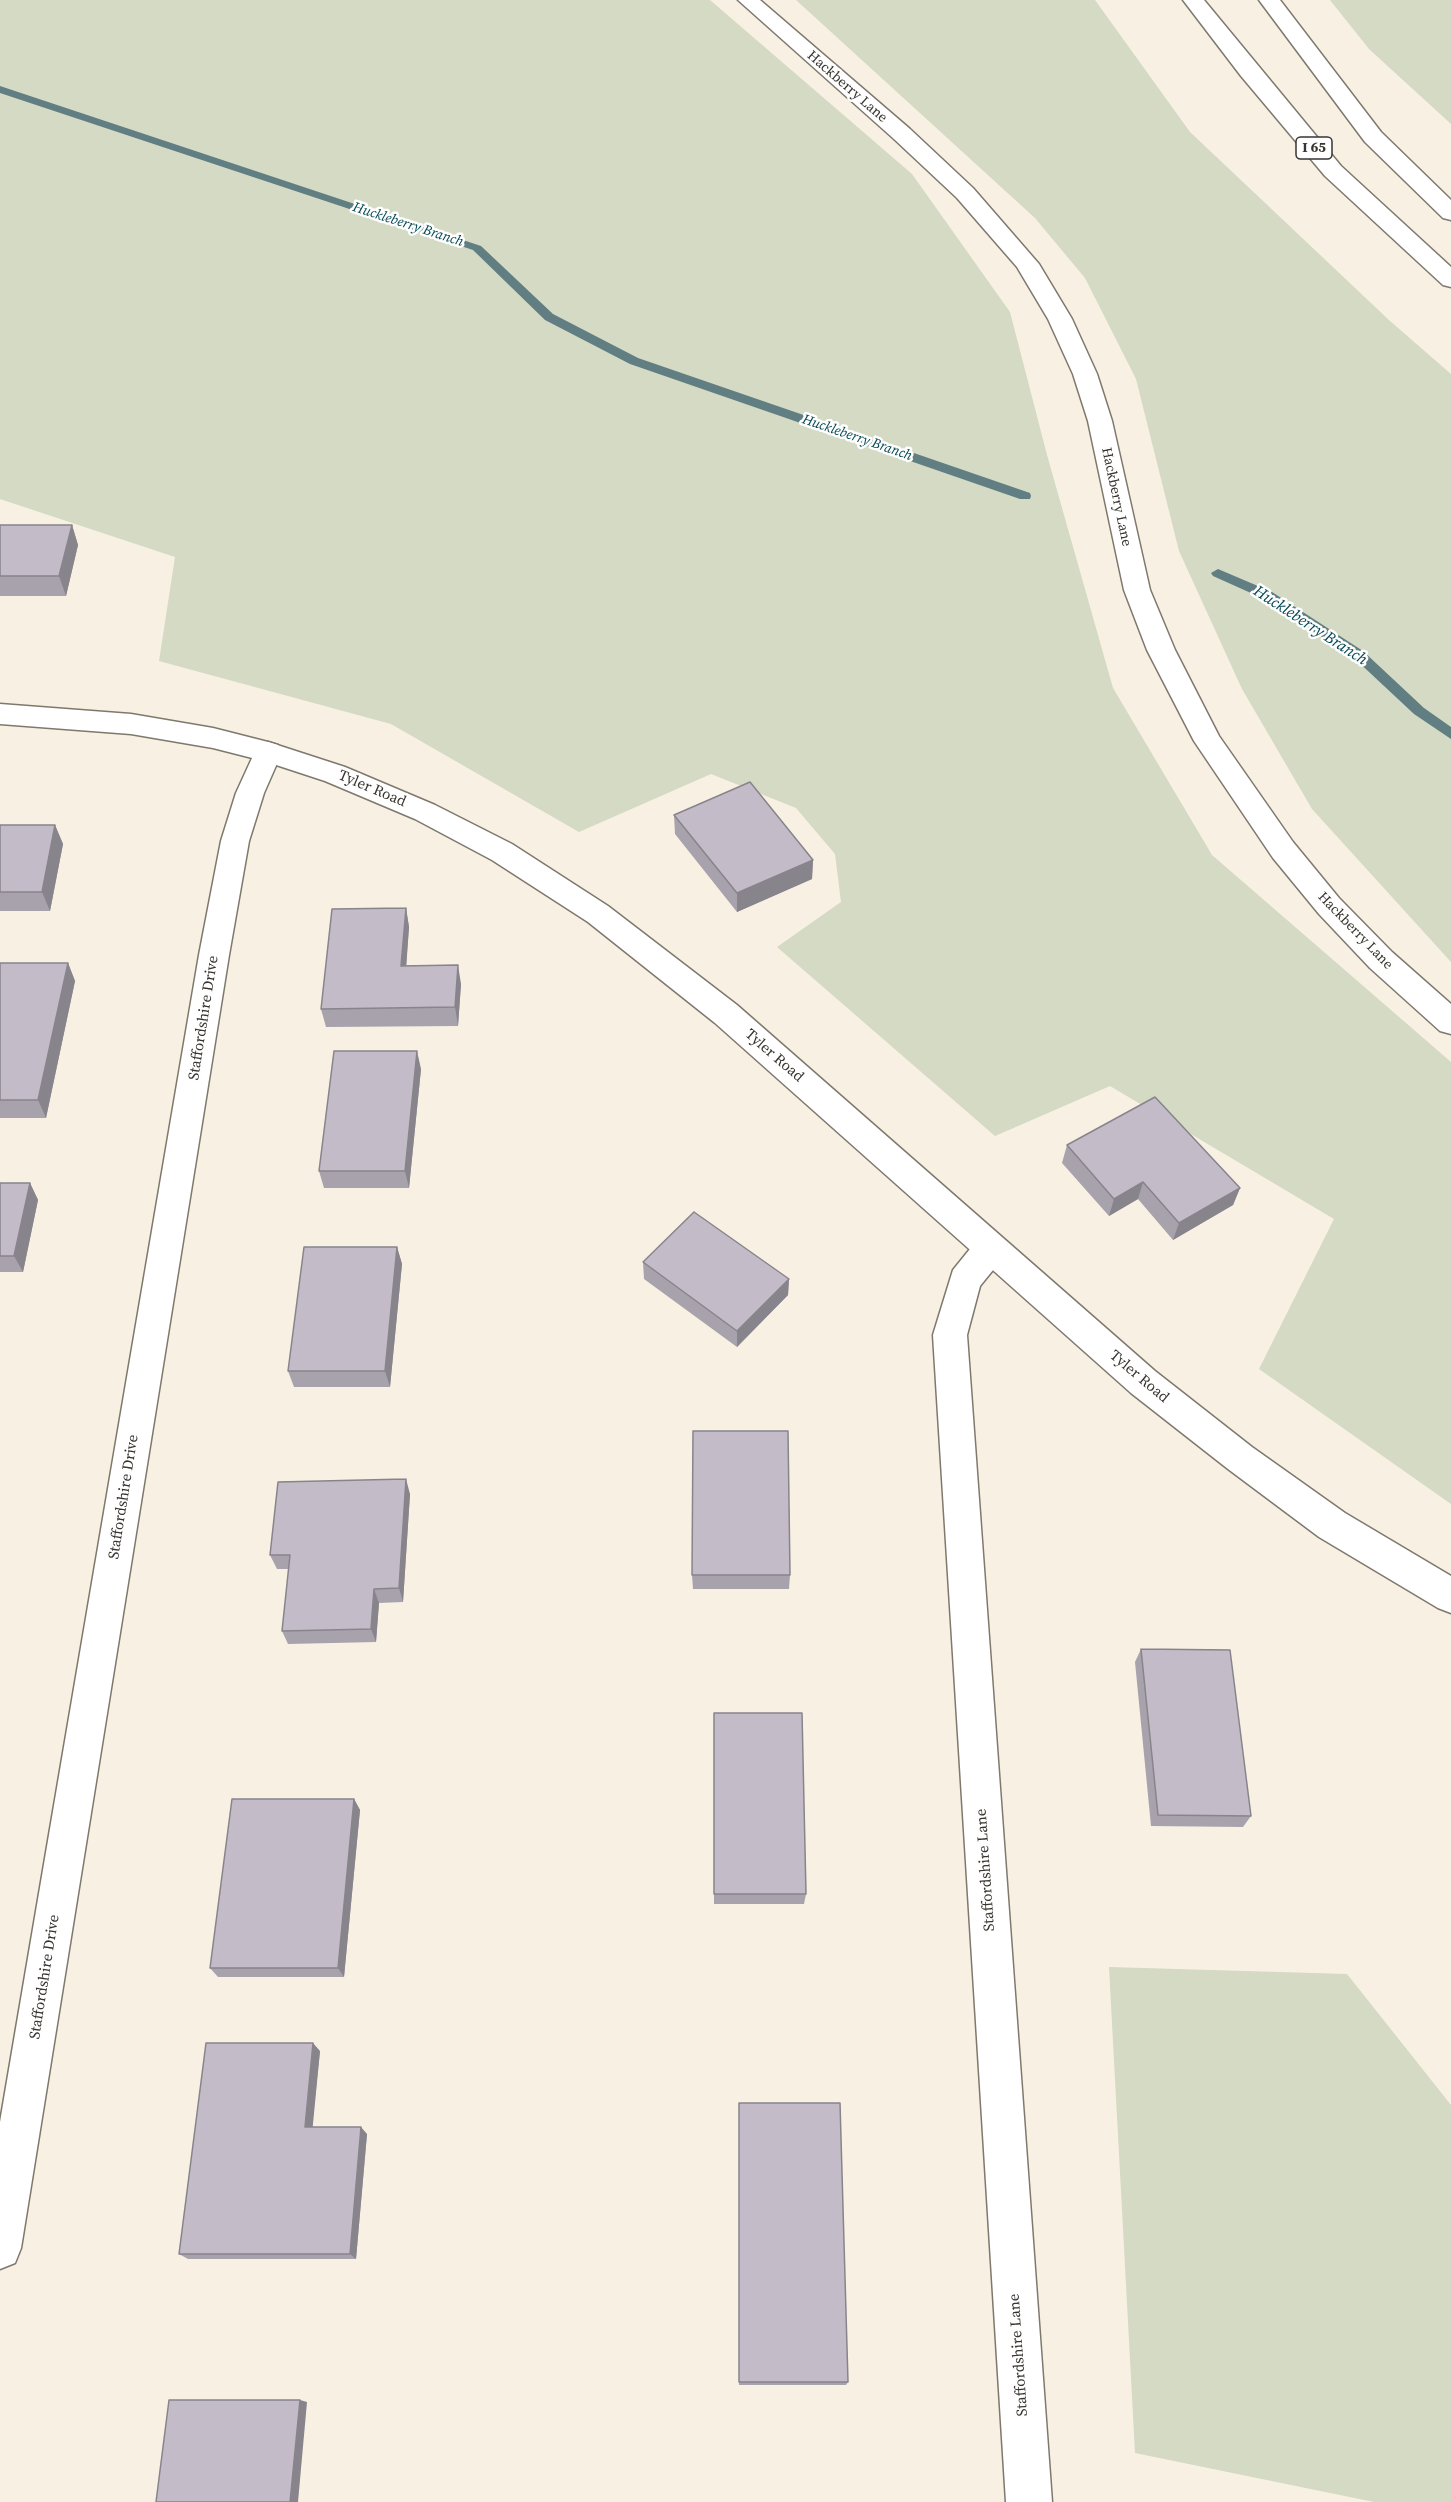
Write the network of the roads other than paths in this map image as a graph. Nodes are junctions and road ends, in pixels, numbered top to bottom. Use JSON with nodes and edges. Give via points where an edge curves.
{"nodes":[{"id":1,"x":747,"y":0,"type":"edge"},
{"id":2,"x":1193,"y":0,"type":"edge"},
{"id":3,"x":1269,"y":0,"type":"edge"},
{"id":4,"x":1451,"y":213,"type":"edge"},
{"id":5,"x":1451,"y":280,"type":"edge"},
{"id":6,"x":0,"y":714,"type":"edge"},
{"id":7,"x":268,"y":752,"type":"junction"},
{"id":8,"x":1451,"y":1022,"type":"edge"},
{"id":9,"x":990,"y":1249,"type":"junction"},
{"id":10,"x":1451,"y":1596,"type":"edge"},
{"id":11,"x":0,"y":2243,"type":"edge"},
{"id":12,"x":1029,"y":2502,"type":"edge"}],
"edges":[{"from":1,"to":8,"type":"main road","name":"Hackberry Lane","via":[[965,193],[1027,264],[1060,319],[1085,374],[1100,421],[1137,590],[1161,650],[1208,741],[1283,850],[1329,906],[1380,960]]},
{"from":2,"to":5,"type":"main road","number":"I 65","via":[[1333,171]]},
{"from":3,"to":4,"type":"main road","via":[[1373,137]]},
{"from":6,"to":7,"type":"main road","name":"Tyler Road","via":[[131,724]]},
{"from":7,"to":9,"type":"main road","name":"Tyler Road","via":[[334,774],[425,812],[502,852],[598,914],[726,1014]]},
{"from":7,"to":11,"type":"main road","name":"Staffordshire Drive","via":[[250,793],[236,841],[214,956]]},
{"from":9,"to":10,"type":"main road","name":"Tyler Road","via":[[1143,1382],[1240,1458],[1332,1526]]},
{"from":9,"to":12,"type":"main road","name":"Staffordshire Lane","via":[[965,1280],[950,1335]]}]}
